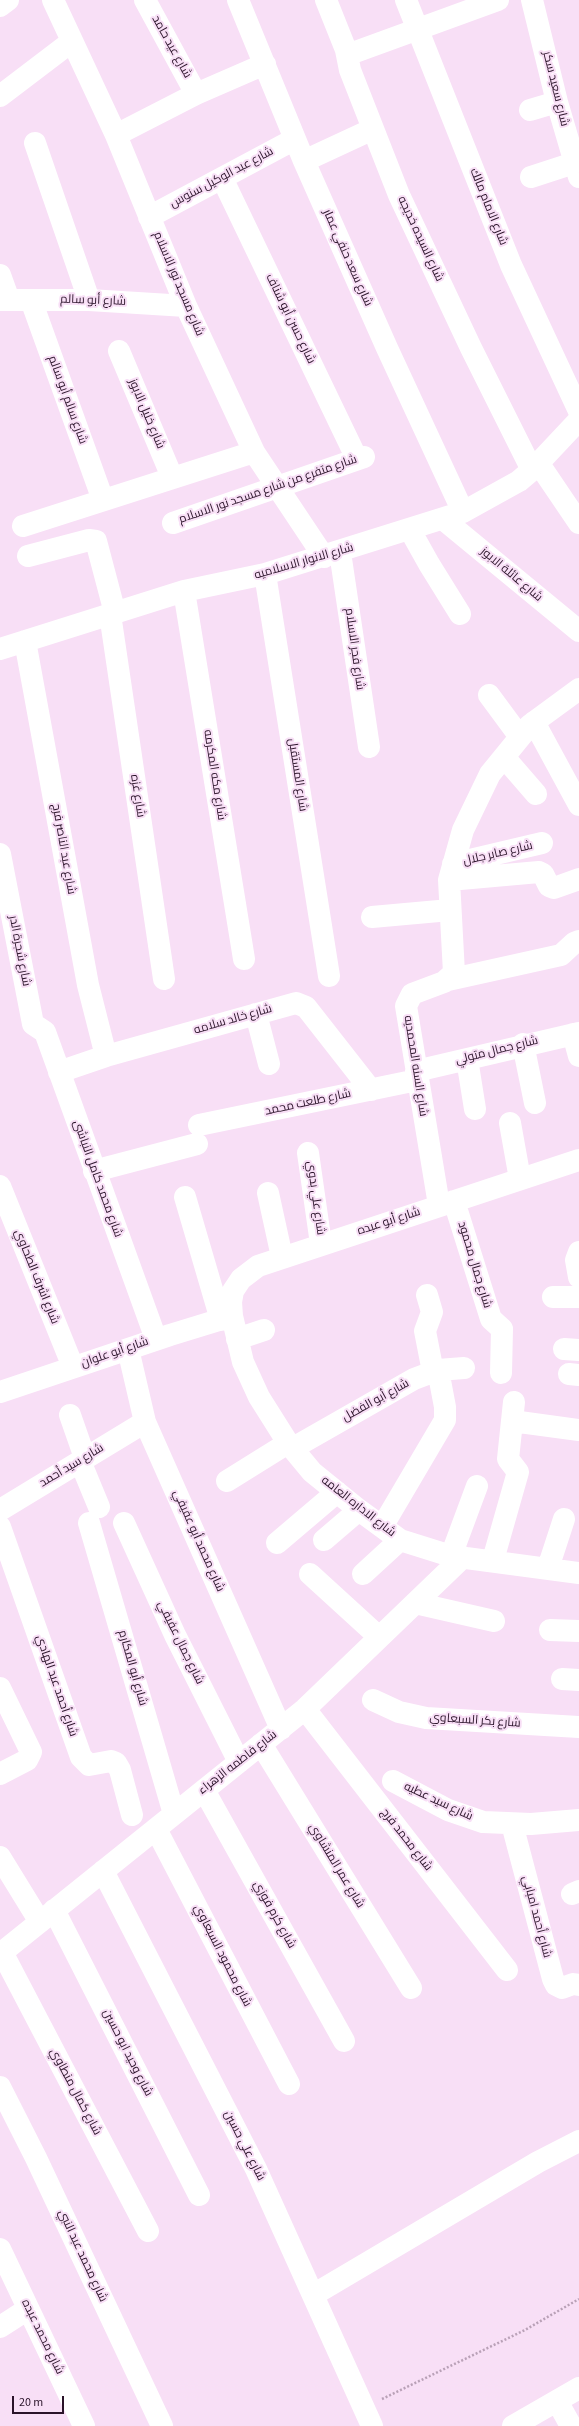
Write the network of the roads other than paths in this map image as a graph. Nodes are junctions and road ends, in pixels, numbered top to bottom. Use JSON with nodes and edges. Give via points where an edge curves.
{"nodes":[{"id":1,"x":8,"y":0,"type":"edge"},
{"id":2,"x":54,"y":0,"type":"edge"},
{"id":3,"x":145,"y":0,"type":"edge"},
{"id":4,"x":238,"y":0,"type":"edge"},
{"id":5,"x":326,"y":0,"type":"edge"},
{"id":6,"x":406,"y":0,"type":"edge"},
{"id":7,"x":532,"y":0,"type":"edge"},
{"id":8,"x":489,"y":2,"type":"edge"},
{"id":9,"x":0,"y":6,"type":"edge"},
{"id":10,"x":417,"y":30,"type":"junction"},
{"id":11,"x":71,"y":42,"type":"junction"},
{"id":12,"x":348,"y":55,"type":"junction"},
{"id":13,"x":265,"y":64,"type":"junction"},
{"id":14,"x":196,"y":94,"type":"junction"},
{"id":15,"x":0,"y":96,"type":"edge"},
{"id":16,"x":558,"y":102,"type":"junction"},
{"id":17,"x":530,"y":110,"type":"dead end"},
{"id":18,"x":374,"y":129,"type":"junction"},
{"id":19,"x":116,"y":135,"type":"junction"},
{"id":20,"x":295,"y":139,"type":"junction"},
{"id":21,"x":35,"y":143,"type":"dead end"},
{"id":22,"x":304,"y":161,"type":"junction"},
{"id":23,"x":577,"y":170,"type":"edge"},
{"id":24,"x":531,"y":177,"type":"dead end"},
{"id":25,"x":222,"y":178,"type":"junction"},
{"id":26,"x":149,"y":217,"type":"junction"},
{"id":27,"x":0,"y":275,"type":"edge"},
{"id":28,"x":5,"y":300,"type":"edge"},
{"id":29,"x":31,"y":300,"type":"junction"},
{"id":30,"x":89,"y":300,"type":"junction"},
{"id":31,"x":186,"y":306,"type":"junction"},
{"id":32,"x":119,"y":351,"type":"dead end"},
{"id":33,"x":579,"y":411,"type":"edge"},
{"id":34,"x":579,"y":420,"type":"edge"},
{"id":35,"x":254,"y":452,"type":"junction"},
{"id":36,"x":360,"y":458,"type":"joint"},
{"id":37,"x":536,"y":467,"type":"junction"},
{"id":38,"x":172,"y":477,"type":"junction"},
{"id":39,"x":278,"y":487,"type":"junction"},
{"id":40,"x":103,"y":500,"type":"junction"},
{"id":41,"x":453,"y":516,"type":"junction"},
{"id":42,"x":173,"y":523,"type":"dead end"},
{"id":43,"x":579,"y":523,"type":"edge"},
{"id":44,"x":23,"y":526,"type":"dead end"},
{"id":45,"x":410,"y":530,"type":"junction"},
{"id":46,"x":332,"y":554,"type":"junction"},
{"id":47,"x":28,"y":556,"type":"dead end"},
{"id":48,"x":265,"y":574,"type":"junction"},
{"id":49,"x":184,"y":591,"type":"junction"},
{"id":50,"x":112,"y":614,"type":"junction"},
{"id":51,"x":460,"y":614,"type":"dead end"},
{"id":52,"x":579,"y":631,"type":"edge"},
{"id":53,"x":25,"y":641,"type":"junction"},
{"id":54,"x":0,"y":650,"type":"edge"},
{"id":55,"x":489,"y":695,"type":"dead end"},
{"id":56,"x":577,"y":696,"type":"edge"},
{"id":57,"x":527,"y":729,"type":"junction"},
{"id":58,"x":369,"y":747,"type":"dead end"},
{"id":59,"x":504,"y":757,"type":"junction"},
{"id":60,"x":536,"y":794,"type":"dead end"},
{"id":61,"x":579,"y":805,"type":"edge"},
{"id":62,"x":542,"y":843,"type":"dead end"},
{"id":63,"x":0,"y":854,"type":"edge"},
{"id":64,"x":451,"y":872,"type":"junction"},
{"id":65,"x":579,"y":879,"type":"edge"},
{"id":66,"x":450,"y":910,"type":"junction"},
{"id":67,"x":372,"y":917,"type":"dead end"},
{"id":68,"x":579,"y":941,"type":"edge"},
{"id":69,"x":244,"y":959,"type":"dead end"},
{"id":70,"x":329,"y":976,"type":"dead end"},
{"id":71,"x":164,"y":978,"type":"dead end"},
{"id":72,"x":448,"y":980,"type":"junction"},
{"id":73,"x":256,"y":1014,"type":"junction"},
{"id":74,"x":33,"y":1024,"type":"joint"},
{"id":75,"x":576,"y":1033,"type":"edge"},
{"id":76,"x":523,"y":1044,"type":"junction"},
{"id":77,"x":106,"y":1056,"type":"junction"},
{"id":78,"x":579,"y":1056,"type":"edge"},
{"id":79,"x":467,"y":1059,"type":"junction"},
{"id":80,"x":269,"y":1064,"type":"dead end"},
{"id":81,"x":59,"y":1072,"type":"junction"},
{"id":82,"x":416,"y":1076,"type":"junction"},
{"id":83,"x":371,"y":1090,"type":"junction"},
{"id":84,"x":535,"y":1103,"type":"dead end"},
{"id":85,"x":475,"y":1109,"type":"dead end"},
{"id":86,"x":510,"y":1123,"type":"dead end"},
{"id":87,"x":308,"y":1153,"type":"dead end"},
{"id":88,"x":579,"y":1160,"type":"edge"},
{"id":89,"x":94,"y":1171,"type":"junction"},
{"id":90,"x":520,"y":1179,"type":"junction"},
{"id":91,"x":0,"y":1186,"type":"edge"},
{"id":92,"x":268,"y":1193,"type":"dead end"},
{"id":93,"x":185,"y":1197,"type":"dead end"},
{"id":94,"x":446,"y":1203,"type":"junction"},
{"id":95,"x":321,"y":1244,"type":"junction"},
{"id":96,"x":579,"y":1252,"type":"edge"},
{"id":97,"x":282,"y":1257,"type":"junction"},
{"id":98,"x":579,"y":1277,"type":"edge"},
{"id":99,"x":428,"y":1295,"type":"dead end"},
{"id":100,"x":552,"y":1297,"type":"dead end"},
{"id":101,"x":579,"y":1297,"type":"edge"},
{"id":102,"x":226,"y":1318,"type":"junction"},
{"id":103,"x":264,"y":1330,"type":"dead end"},
{"id":104,"x":156,"y":1339,"type":"junction"},
{"id":105,"x":237,"y":1339,"type":"junction"},
{"id":106,"x":128,"y":1349,"type":"junction"},
{"id":107,"x":73,"y":1368,"type":"junction"},
{"id":108,"x":464,"y":1368,"type":"dead end"},
{"id":109,"x":436,"y":1371,"type":"junction"},
{"id":110,"x":501,"y":1373,"type":"dead end"},
{"id":111,"x":0,"y":1392,"type":"edge"},
{"id":112,"x":70,"y":1415,"type":"dead end"},
{"id":113,"x":145,"y":1422,"type":"junction"},
{"id":114,"x":579,"y":1430,"type":"edge"},
{"id":115,"x":290,"y":1445,"type":"junction"},
{"id":116,"x":83,"y":1459,"type":"junction"},
{"id":117,"x":226,"y":1481,"type":"dead end"},
{"id":118,"x":477,"y":1486,"type":"dead end"},
{"id":119,"x":337,"y":1492,"type":"junction"},
{"id":120,"x":0,"y":1510,"type":"edge"},
{"id":121,"x":359,"y":1510,"type":"junction"},
{"id":122,"x":564,"y":1519,"type":"dead end"},
{"id":123,"x":124,"y":1523,"type":"dead end"},
{"id":124,"x":0,"y":1527,"type":"edge"},
{"id":125,"x":382,"y":1527,"type":"junction"},
{"id":126,"x":324,"y":1540,"type":"dead end"},
{"id":127,"x":400,"y":1540,"type":"junction"},
{"id":128,"x":277,"y":1543,"type":"dead end"},
{"id":129,"x":457,"y":1556,"type":"junction"},
{"id":130,"x":492,"y":1560,"type":"junction"},
{"id":131,"x":548,"y":1568,"type":"junction"},
{"id":132,"x":579,"y":1573,"type":"edge"},
{"id":133,"x":310,"y":1574,"type":"dead end"},
{"id":134,"x":363,"y":1574,"type":"dead end"},
{"id":135,"x":415,"y":1603,"type":"junction"},
{"id":136,"x":494,"y":1621,"type":"dead end"},
{"id":137,"x":550,"y":1630,"type":"dead end"},
{"id":138,"x":579,"y":1631,"type":"edge"},
{"id":139,"x":379,"y":1637,"type":"junction"},
{"id":140,"x":0,"y":1688,"type":"edge"},
{"id":141,"x":373,"y":1700,"type":"dead end"},
{"id":142,"x":305,"y":1709,"type":"junction"},
{"id":143,"x":579,"y":1727,"type":"edge"},
{"id":144,"x":281,"y":1729,"type":"junction"},
{"id":145,"x":261,"y":1744,"type":"junction"},
{"id":146,"x":238,"y":1762,"type":"junction"},
{"id":147,"x":0,"y":1774,"type":"edge"},
{"id":148,"x":393,"y":1782,"type":"dead end"},
{"id":149,"x":204,"y":1790,"type":"junction"},
{"id":150,"x":174,"y":1814,"type":"junction"},
{"id":151,"x":132,"y":1815,"type":"dead end"},
{"id":152,"x":579,"y":1820,"type":"edge"},
{"id":153,"x":512,"y":1824,"type":"junction"},
{"id":154,"x":156,"y":1829,"type":"junction"},
{"id":155,"x":0,"y":1857,"type":"edge"},
{"id":156,"x":103,"y":1871,"type":"junction"},
{"id":157,"x":47,"y":1916,"type":"junction"},
{"id":158,"x":1,"y":1953,"type":"edge"},
{"id":159,"x":508,"y":1970,"type":"dead end"},
{"id":160,"x":579,"y":1985,"type":"edge"},
{"id":161,"x":411,"y":1988,"type":"dead end"},
{"id":162,"x":344,"y":2041,"type":"dead end"},
{"id":163,"x":288,"y":2084,"type":"dead end"},
{"id":164,"x":0,"y":2087,"type":"edge"},
{"id":165,"x":579,"y":2141,"type":"edge"},
{"id":166,"x":199,"y":2196,"type":"dead end"},
{"id":167,"x":148,"y":2231,"type":"dead end"},
{"id":168,"x":0,"y":2248,"type":"edge"},
{"id":169,"x":313,"y":2294,"type":"junction"},
{"id":170,"x":28,"y":2309,"type":"junction"},
{"id":171,"x":0,"y":2327,"type":"edge"},
{"id":172,"x":579,"y":2388,"type":"edge"},
{"id":173,"x":557,"y":2401,"type":"junction"},
{"id":174,"x":369,"y":2417,"type":"edge"},
{"id":175,"x":84,"y":2426,"type":"edge"},
{"id":176,"x":162,"y":2426,"type":"edge"},
{"id":177,"x":513,"y":2426,"type":"edge"},
{"id":178,"x":571,"y":2426,"type":"edge"}],
"edges":[{"from":1,"to":9,"type":"street"},
{"from":2,"to":11,"type":"street","name":"شارع مسجد نور الاسلام"},
{"from":3,"to":14,"type":"street","name":"شارع عيد حامد"},
{"from":4,"to":13,"type":"street","name":"شارع سعد حنفي عمار"},
{"from":5,"to":12,"type":"street","name":"شارع السيده خديجه"},
{"from":6,"to":10,"type":"street","name":"شارع الامام مالك"},
{"from":7,"to":16,"type":"street","name":"شارع سعيد سكر"},
{"from":8,"to":10,"type":"street"},
{"from":10,"to":12,"type":"street"},
{"from":10,"to":33,"type":"street","name":"شارع الامام مالك","via":[[511,265]]},
{"from":11,"to":15,"type":"street"},
{"from":11,"to":19,"type":"street","name":"شارع مسجد نور الاسلام"},
{"from":12,"to":18,"type":"street","name":"شارع السيده خديجه","via":[[350,70]]},
{"from":13,"to":14,"type":"street"},
{"from":13,"to":20,"type":"street","name":"شارع سعد حنفي عمار"},
{"from":14,"to":19,"type":"street"},
{"from":16,"to":17,"type":"street"},
{"from":16,"to":23,"type":"street","name":"شارع سعيد سكر"},
{"from":18,"to":22,"type":"street"},
{"from":18,"to":37,"type":"street","name":"شارع السيده خديجه","via":[[399,195],[471,348]]},
{"from":19,"to":26,"type":"street","name":"شارع مسجد نور الاسلام"},
{"from":20,"to":22,"type":"street","name":"شارع سعد حنفي عمار"},
{"from":20,"to":25,"type":"street","name":"شارع عبد الوكيل سنوس"},
{"from":21,"to":30,"type":"street"},
{"from":22,"to":41,"type":"street","name":"شارع سعد حنفي عمار","via":[[387,348]]},
{"from":23,"to":24,"type":"street"},
{"from":25,"to":26,"type":"street","name":"شارع عبد الوكيل سنوس"},
{"from":25,"to":36,"type":"street","name":"شارع حسن أبو شناف"},
{"from":26,"to":31,"type":"street","name":"شارع مسجد نور الاسلام"},
{"from":27,"to":28,"type":"street"},
{"from":28,"to":29,"type":"street","name":"شارع أبو سالم"},
{"from":29,"to":30,"type":"street","name":"شارع أبو سالم"},
{"from":29,"to":40,"type":"street","name":"شارع سالم أبو سالم"},
{"from":30,"to":31,"type":"street","name":"شارع أبو سالم"},
{"from":31,"to":35,"type":"street","name":"شارع مسجد نور الاسلام"},
{"from":32,"to":38,"type":"street","name":"شارع خليل الابوز"},
{"from":34,"to":37,"type":"street","name":"شارع الانوار الاسلاميه"},
{"from":35,"to":38,"type":"street"},
{"from":35,"to":39,"type":"street","name":"شارع مسجد نور الاسلام"},
{"from":36,"to":39,"type":"street","name":"شارع متفرع من شارع مسجد نور الاسلام"},
{"from":37,"to":41,"type":"street","name":"شارع الانوار الاسلاميه","via":[[519,481]]},
{"from":37,"to":43,"type":"street","name":"شارع السيده خديجه"},
{"from":38,"to":40,"type":"street"},
{"from":39,"to":42,"type":"street","name":"شارع متفرع من شارع مسجد نور الاسلام"},
{"from":39,"to":46,"type":"street","name":"شارع مسجد نور الاسلام"},
{"from":40,"to":44,"type":"street"},
{"from":41,"to":45,"type":"street","name":"شارع الانوار الاسلاميه"},
{"from":41,"to":52,"type":"street","name":"شارع عائلة الابوز"},
{"from":45,"to":46,"type":"street","name":"شارع الانوار الاسلاميه"},
{"from":45,"to":51,"type":"street"},
{"from":46,"to":48,"type":"street","name":"شارع الانوار الاسلاميه"},
{"from":46,"to":58,"type":"street","name":"شارع فجر الاسلام"},
{"from":47,"to":50,"type":"street","name":"شارع غزه","via":[[89,540],[96,541]]},
{"from":48,"to":49,"type":"street","name":"شارع الانوار الاسلاميه"},
{"from":48,"to":70,"type":"street","name":"شارع المستقبل"},
{"from":49,"to":50,"type":"street","name":"شارع الانوار الاسلاميه"},
{"from":49,"to":69,"type":"street","name":"شارع مكه المكرمه"},
{"from":50,"to":53,"type":"street","name":"شارع الانوار الاسلاميه"},
{"from":50,"to":71,"type":"street","name":"شارع غزه"},
{"from":53,"to":54,"type":"street","name":"شارع الانوار الاسلاميه"},
{"from":53,"to":77,"type":"street","name":"شارع عبد الناصر فرج","via":[[89,991]]},
{"from":55,"to":57,"type":"street"},
{"from":56,"to":57,"type":"street"},
{"from":57,"to":59,"type":"street"},
{"from":57,"to":61,"type":"street"},
{"from":59,"to":60,"type":"street"},
{"from":59,"to":64,"type":"street","via":[[490,774],[463,830]]},
{"from":62,"to":64,"type":"street","name":"شارع صابر جلال"},
{"from":63,"to":74,"type":"street","name":"شارع شجرة الدر"},
{"from":64,"to":65,"type":"street","via":[[539,872],[549,886],[554,888]]},
{"from":64,"to":66,"type":"street"},
{"from":66,"to":67,"type":"street"},
{"from":66,"to":72,"type":"street","via":[[454,969]]},
{"from":68,"to":72,"type":"street","name":"شارع السنه المحمديه","via":[[561,955]]},
{"from":72,"to":82,"type":"street","name":"شارع السنه المحمديه","via":[[412,994],[408,1000],[406,1012]]},
{"from":73,"to":77,"type":"street","name":"شارع خالد سلامه"},
{"from":73,"to":80,"type":"street"},
{"from":73,"to":83,"type":"street","name":"شارع خالد سلامه","via":[[296,1003],[306,1007]]},
{"from":74,"to":81,"type":"street","name":"شارع محمد كامل النباشى","via":[[45,1032]]},
{"from":75,"to":76,"type":"street","name":"شارع جمال متولي"},
{"from":75,"to":78,"type":"street"},
{"from":76,"to":79,"type":"street","name":"شارع جمال متولي"},
{"from":76,"to":84,"type":"street"},
{"from":77,"to":81,"type":"street","name":"شارع خالد سلامه"},
{"from":79,"to":82,"type":"street","name":"شارع جمال متولي"},
{"from":79,"to":85,"type":"street"},
{"from":81,"to":89,"type":"street","name":"شارع محمد كامل النباشى"},
{"from":82,"to":83,"type":"street","name":"شارع طلعت محمد"},
{"from":82,"to":94,"type":"street","name":"شارع السنه المحمديه"},
{"from":83,"to":89,"type":"street","name":"شارع طلعت محمد","via":[[198,1135]]},
{"from":86,"to":90,"type":"street"},
{"from":87,"to":95,"type":"street","name":"شارع علي بدوي"},
{"from":88,"to":90,"type":"street","name":"شارع أبو عبده"},
{"from":89,"to":104,"type":"street","name":"شارع محمد كامل النباشى"},
{"from":90,"to":94,"type":"street","name":"شارع أبو عبده"},
{"from":91,"to":107,"type":"street","name":"شارع اشرف الطحاوي"},
{"from":92,"to":97,"type":"street"},
{"from":93,"to":102,"type":"street"},
{"from":94,"to":95,"type":"street","name":"شارع أبو عبده"},
{"from":94,"to":110,"type":"street","name":"شارع جمال محمود","via":[[490,1319],[502,1329]]},
{"from":95,"to":97,"type":"street","name":"شارع أبو عبده"},
{"from":96,"to":98,"type":"street","via":[[576,1260]]},
{"from":97,"to":102,"type":"street","name":"شارع أبو عبده","via":[[258,1266],[241,1279],[233,1290]]},
{"from":99,"to":109,"type":"street","via":[[432,1312],[425,1331]]},
{"from":100,"to":101,"type":"street"},
{"from":102,"to":104,"type":"street","name":"شارع أبو علوان"},
{"from":102,"to":105,"type":"street","name":"شارع الاداره العامه"},
{"from":103,"to":105,"type":"street"},
{"from":104,"to":106,"type":"street","name":"شارع أبو علوان"},
{"from":105,"to":115,"type":"street","name":"شارع الاداره العامه","via":[[243,1362],[259,1397]]},
{"from":106,"to":107,"type":"street","name":"شارع أبو علوان"},
{"from":106,"to":113,"type":"street","name":"شارع محمد أبو عفيفي"},
{"from":107,"to":111,"type":"street","name":"شارع أبو علوان"},
{"from":108,"to":109,"type":"street","name":"شارع أبو الفضل"},
{"from":109,"to":115,"type":"street","name":"شارع أبو الفضل","via":[[414,1379]]},
{"from":109,"to":125,"type":"street","via":[[445,1407],[445,1420]]},
{"from":112,"to":116,"type":"street","name":"شارع أبو المكارم"},
{"from":113,"to":116,"type":"street","name":"شارع سيد أحمد"},
{"from":113,"to":144,"type":"street","name":"شارع محمد أبو عفيفي"},
{"from":114,"to":130,"type":"street","via":[[513,1412],[508,1459],[518,1472]]},
{"from":115,"to":117,"type":"street","name":"شارع أبو الفضل"},
{"from":115,"to":119,"type":"street","name":"شارع الاداره العامه","via":[[312,1472]]},
{"from":116,"to":120,"type":"street","name":"شارع سيد أحمد"},
{"from":116,"to":150,"type":"street","name":"شارع أبو المكارم","via":[[94,1515]]},
{"from":118,"to":129,"type":"street"},
{"from":119,"to":121,"type":"street","name":"شارع الاداره العامه"},
{"from":119,"to":128,"type":"street"},
{"from":121,"to":125,"type":"street","name":"شارع الاداره العامه"},
{"from":121,"to":126,"type":"street"},
{"from":122,"to":131,"type":"street"},
{"from":123,"to":146,"type":"street","name":"شارع جمال عفيفي","via":[[175,1635]]},
{"from":124,"to":151,"type":"street","name":"شارع أحمد عبد الهادي","via":[[81,1757],[88,1765],[110,1761],[116,1763]]},
{"from":125,"to":127,"type":"street","name":"شارع الاداره العامه"},
{"from":127,"to":129,"type":"street","name":"شارع الاداره العامه"},
{"from":127,"to":134,"type":"street"},
{"from":129,"to":130,"type":"street","name":"شارع الاداره العامه"},
{"from":129,"to":135,"type":"street","name":"شارع فاطمه الزهراء"},
{"from":130,"to":131,"type":"street","name":"شارع الاداره العامه"},
{"from":131,"to":132,"type":"street","name":"شارع الاداره العامه"},
{"from":133,"to":139,"type":"street"},
{"from":135,"to":136,"type":"street"},
{"from":135,"to":139,"type":"street","name":"شارع فاطمه الزهراء"},
{"from":137,"to":138,"type":"street"},
{"from":139,"to":142,"type":"street","name":"شارع فاطمه الزهراء"},
{"from":140,"to":147,"type":"street","via":[[31,1752],[27,1760]]},
{"from":141,"to":143,"type":"street","name":"شارع بكر السبعاوي","via":[[399,1712],[426,1718]]},
{"from":142,"to":144,"type":"street","name":"شارع فاطمه الزهراء"},
{"from":142,"to":159,"type":"street","name":"شارع محمد فرج"},
{"from":144,"to":145,"type":"street","name":"شارع فاطمه الزهراء"},
{"from":145,"to":146,"type":"street","name":"شارع فاطمه الزهراء"},
{"from":145,"to":161,"type":"street","name":"شارع عمر المنشاوي"},
{"from":146,"to":149,"type":"street","name":"شارع فاطمه الزهراء"},
{"from":148,"to":153,"type":"street","name":"شارع سيد عطيه","via":[[448,1810],[483,1822]]},
{"from":149,"to":150,"type":"street","name":"شارع فاطمه الزهراء"},
{"from":149,"to":162,"type":"street","name":"شارع كرم فوزي"},
{"from":150,"to":154,"type":"street","name":"شارع فاطمه الزهراء"},
{"from":152,"to":153,"type":"street","name":"شارع سيد عطيه"},
{"from":153,"to":160,"type":"street","name":"شارع أحمد امبابي","via":[[553,1979],[556,1985],[562,1988],[573,1984]]},
{"from":154,"to":156,"type":"street","name":"شارع فاطمه الزهراء"},
{"from":154,"to":163,"type":"street","name":"شارع محمود السبعاوي"},
{"from":155,"to":157,"type":"street","name":"شارع وحيد ابو حسين"},
{"from":156,"to":157,"type":"street","name":"شارع فاطمه الزهراء"},
{"from":156,"to":169,"type":"street","name":"شارع علي حسين","via":[[256,2169]]},
{"from":157,"to":158,"type":"street","name":"شارع فاطمه الزهراء"},
{"from":157,"to":166,"type":"street","name":"شارع وحيد ابو حسين"},
{"from":158,"to":167,"type":"street","name":"شارع كمال منطاوي"},
{"from":164,"to":176,"type":"street","name":"شارع محمد عبد النبي"},
{"from":165,"to":169,"type":"street","via":[[538,2162]]},
{"from":168,"to":170,"type":"street","name":"شارع محمد عبده"},
{"from":169,"to":174,"type":"street","name":"شارع علي حسين"},
{"from":170,"to":171,"type":"street"},
{"from":170,"to":175,"type":"street","name":"شارع محمد عبده"},
{"from":172,"to":173,"type":"street"},
{"from":173,"to":177,"type":"street"},
{"from":173,"to":178,"type":"street"}]}
